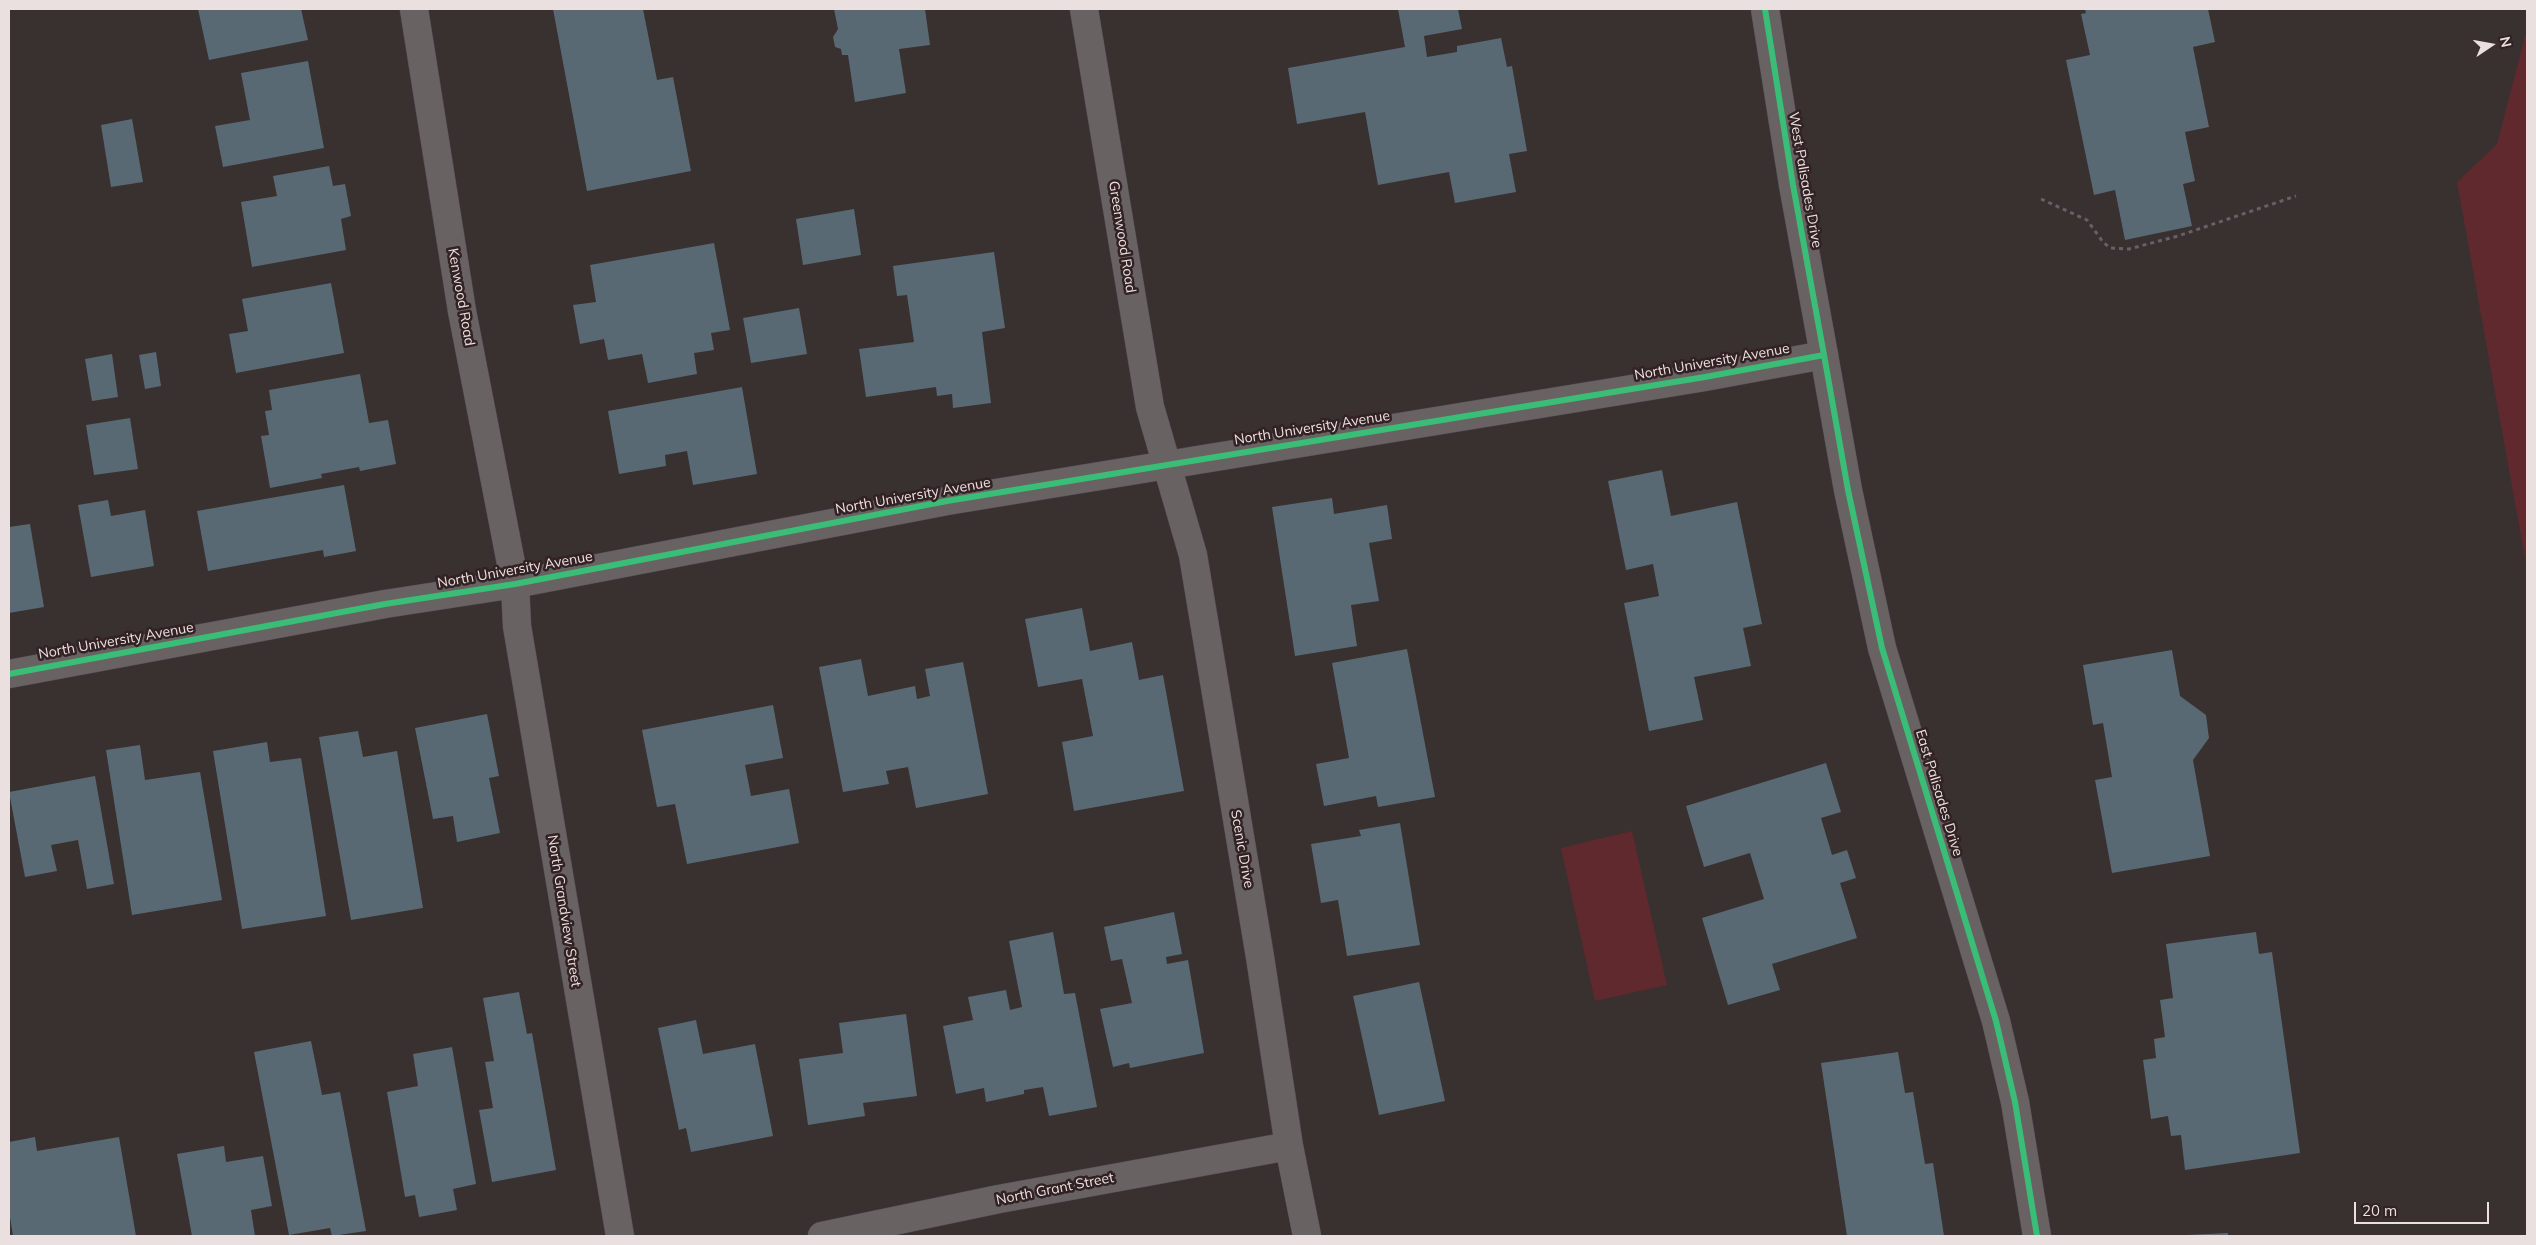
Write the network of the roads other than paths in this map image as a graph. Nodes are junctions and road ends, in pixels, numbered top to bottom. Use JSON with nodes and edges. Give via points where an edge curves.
{"nodes":[{"id":1,"x":414,"y":9,"type":"edge"},
{"id":2,"x":1084,"y":9,"type":"edge"},
{"id":3,"x":1766,"y":9,"type":"edge"},
{"id":4,"x":1824,"y":355,"type":"junction"},
{"id":5,"x":1166,"y":465,"type":"junction"},
{"id":6,"x":515,"y":584,"type":"junction"},
{"id":7,"x":9,"y":674,"type":"edge"},
{"id":8,"x":1289,"y":1146,"type":"junction"},
{"id":9,"x":620,"y":1236,"type":"edge"},
{"id":10,"x":822,"y":1236,"type":"edge"},
{"id":11,"x":1307,"y":1236,"type":"edge"},
{"id":12,"x":2037,"y":1236,"type":"edge"}],
"edges":[{"from":1,"to":6,"type":"street","name":"Kenwood Road","via":[[462,311]]},
{"from":2,"to":5,"type":"street","name":"Greenwood Road","via":[[1150,407]]},
{"from":3,"to":4,"type":"street","name":"West Palisades Drive"},
{"from":4,"to":5,"type":"street","name":"North University Avenue"},
{"from":4,"to":12,"type":"street","name":"East Palisades Drive","via":[[1848,490],[1882,648],[1996,1021],[2015,1102]]},
{"from":5,"to":6,"type":"street","name":"North University Avenue","via":[[947,501]]},
{"from":5,"to":8,"type":"street","name":"Scenic Drive","via":[[1193,555]]},
{"from":6,"to":7,"type":"street","name":"North University Avenue","via":[[385,604]]},
{"from":6,"to":9,"type":"street","name":"North Grandview Street","via":[[517,626]]},
{"from":8,"to":10,"type":"street","name":"North Grant Street","via":[[999,1199]]},
{"from":8,"to":11,"type":"street","name":"Scenic Drive"}]}
